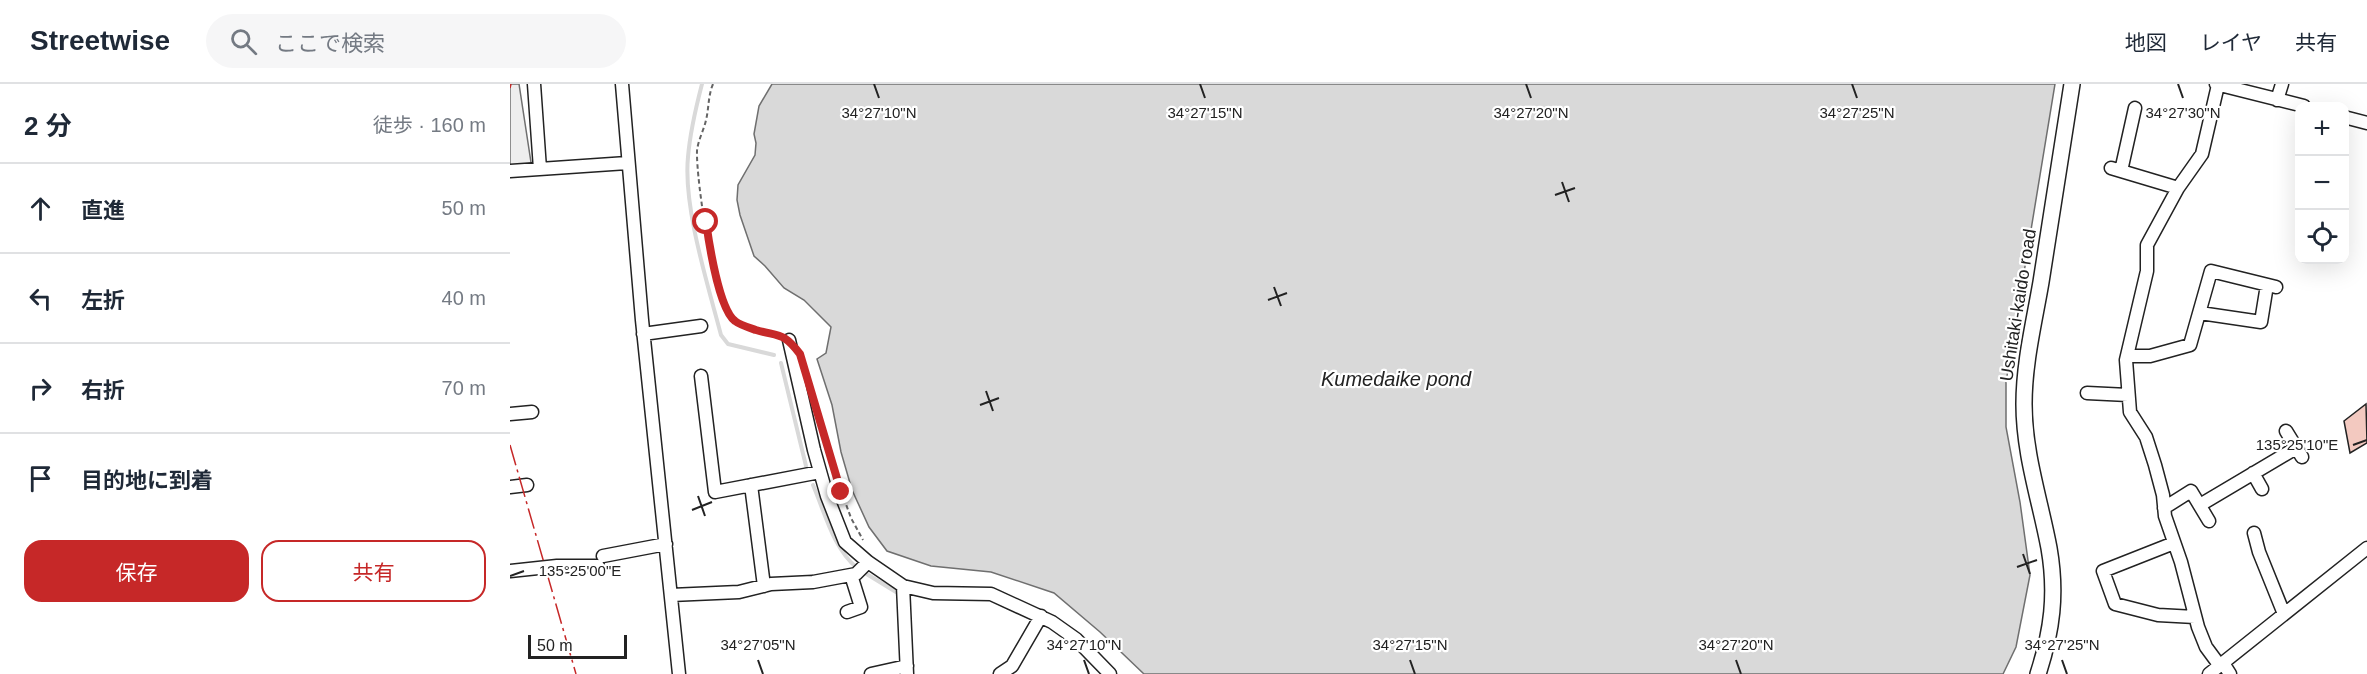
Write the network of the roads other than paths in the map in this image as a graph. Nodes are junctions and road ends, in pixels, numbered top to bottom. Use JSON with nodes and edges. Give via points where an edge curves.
{"nodes":[{"id":1,"x":534,"y":84,"type":"edge"},
{"id":2,"x":622,"y":84,"type":"edge"},
{"id":3,"x":2073,"y":84,"type":"edge"},
{"id":4,"x":2282,"y":84,"type":"edge"},
{"id":5,"x":2222,"y":85,"type":"edge"},
{"id":6,"x":2277,"y":100,"type":"junction"},
{"id":7,"x":2295,"y":104,"type":"edge"},
{"id":8,"x":2135,"y":108,"type":"dead end"},
{"id":9,"x":2349,"y":118,"type":"edge"},
{"id":10,"x":2367,"y":123,"type":"edge"},
{"id":11,"x":627,"y":163,"type":"junction"},
{"id":12,"x":540,"y":169,"type":"junction"},
{"id":13,"x":510,"y":171,"type":"edge"},
{"id":14,"x":2178,"y":188,"type":"junction"},
{"id":15,"x":2200,"y":314,"type":"junction"},
{"id":16,"x":701,"y":326,"type":"dead end"},
{"id":17,"x":643,"y":334,"type":"junction"},
{"id":18,"x":789,"y":340,"type":"road end"},
{"id":19,"x":2127,"y":356,"type":"junction"},
{"id":20,"x":701,"y":376,"type":"dead end"},
{"id":21,"x":2087,"y":393,"type":"dead end"},
{"id":22,"x":2128,"y":396,"type":"junction"},
{"id":23,"x":532,"y":411,"type":"dead end"},
{"id":24,"x":510,"y":414,"type":"edge"},
{"id":25,"x":2286,"y":431,"type":"dead end"},
{"id":26,"x":820,"y":472,"type":"junction"},
{"id":27,"x":2253,"y":473,"type":"junction"},
{"id":28,"x":527,"y":485,"type":"dead end"},
{"id":29,"x":752,"y":485,"type":"junction"},
{"id":30,"x":510,"y":487,"type":"edge"},
{"id":31,"x":2262,"y":489,"type":"dead end"},
{"id":32,"x":2200,"y":505,"type":"junction"},
{"id":33,"x":2164,"y":508,"type":"junction"},
{"id":34,"x":2209,"y":521,"type":"dead end"},
{"id":35,"x":2254,"y":533,"type":"dead end"},
{"id":36,"x":2174,"y":543,"type":"junction"},
{"id":37,"x":666,"y":544,"type":"junction"},
{"id":38,"x":2367,"y":548,"type":"edge"},
{"id":39,"x":868,"y":562,"type":"junction"},
{"id":40,"x":510,"y":572,"type":"edge"},
{"id":41,"x":851,"y":575,"type":"junction"},
{"id":42,"x":764,"y":586,"type":"junction"},
{"id":43,"x":903,"y":586,"type":"junction"},
{"id":44,"x":671,"y":595,"type":"junction"},
{"id":45,"x":847,"y":612,"type":"dead end"},
{"id":46,"x":2284,"y":614,"type":"junction"},
{"id":47,"x":1041,"y":616,"type":"junction"},
{"id":48,"x":2195,"y":616,"type":"junction"},
{"id":49,"x":2217,"y":668,"type":"edge"},
{"id":50,"x":907,"y":670,"type":"edge"},
{"id":51,"x":679,"y":674,"type":"edge"},
{"id":52,"x":871,"y":674,"type":"edge"},
{"id":53,"x":1000,"y":674,"type":"edge"},
{"id":54,"x":1110,"y":674,"type":"edge"},
{"id":55,"x":2038,"y":674,"type":"edge"},
{"id":56,"x":2230,"y":674,"type":"edge"}],
"edges":[{"from":1,"to":12,"type":"street"},
{"from":2,"to":11,"type":"street"},
{"from":3,"to":55,"type":"street","name":"Ushitaki-kaido road","via":[[2025,377],[2027,447],[2052,572],[2049,639]]},
{"from":4,"to":6,"type":"street"},
{"from":5,"to":6,"type":"street"},
{"from":5,"to":14,"type":"street","via":[[2202,154]]},
{"from":6,"to":7,"type":"street"},
{"from":8,"to":14,"type":"street","via":[[2116,169]]},
{"from":9,"to":10,"type":"street"},
{"from":11,"to":12,"type":"street"},
{"from":11,"to":17,"type":"street"},
{"from":12,"to":13,"type":"street"},
{"from":14,"to":19,"type":"street","via":[[2147,244],[2146,270]]},
{"from":15,"to":15,"type":"street","via":[[2261,322],[2272,286],[2211,272]]},
{"from":15,"to":19,"type":"street","via":[[2190,345],[2150,356]]},
{"from":16,"to":17,"type":"street"},
{"from":17,"to":37,"type":"street"},
{"from":18,"to":26,"type":"street"},
{"from":19,"to":22,"type":"street"},
{"from":20,"to":29,"type":"street","via":[[715,492]]},
{"from":21,"to":22,"type":"street"},
{"from":22,"to":33,"type":"street","via":[[2130,412],[2151,450]]},
{"from":23,"to":24,"type":"street"},
{"from":25,"to":27,"type":"street","via":[[2299,453]]},
{"from":26,"to":29,"type":"street"},
{"from":26,"to":39,"type":"street","via":[[846,542]]},
{"from":27,"to":31,"type":"street"},
{"from":27,"to":32,"type":"street"},
{"from":28,"to":30,"type":"street"},
{"from":29,"to":42,"type":"street"},
{"from":32,"to":33,"type":"street","via":[[2192,491]]},
{"from":32,"to":34,"type":"street"},
{"from":33,"to":36,"type":"street"},
{"from":35,"to":46,"type":"street"},
{"from":36,"to":48,"type":"street"},
{"from":36,"to":48,"type":"street","via":[[2103,571],[2115,604],[2158,615]]},
{"from":37,"to":40,"type":"street","via":[[600,561]]},
{"from":37,"to":44,"type":"street"},
{"from":38,"to":46,"type":"street"},
{"from":39,"to":41,"type":"street"},
{"from":39,"to":43,"type":"street"},
{"from":41,"to":42,"type":"street"},
{"from":41,"to":45,"type":"street","via":[[861,608]]},
{"from":42,"to":44,"type":"street","via":[[739,592]]},
{"from":43,"to":47,"type":"street","via":[[933,593],[991,594]]},
{"from":43,"to":50,"type":"street"},
{"from":44,"to":51,"type":"street"},
{"from":46,"to":49,"type":"street"},
{"from":47,"to":53,"type":"street","via":[[1012,666]]},
{"from":47,"to":54,"type":"street","via":[[1076,639]]},
{"from":48,"to":49,"type":"street"},
{"from":49,"to":56,"type":"street"},
{"from":50,"to":52,"type":"street"}]}
